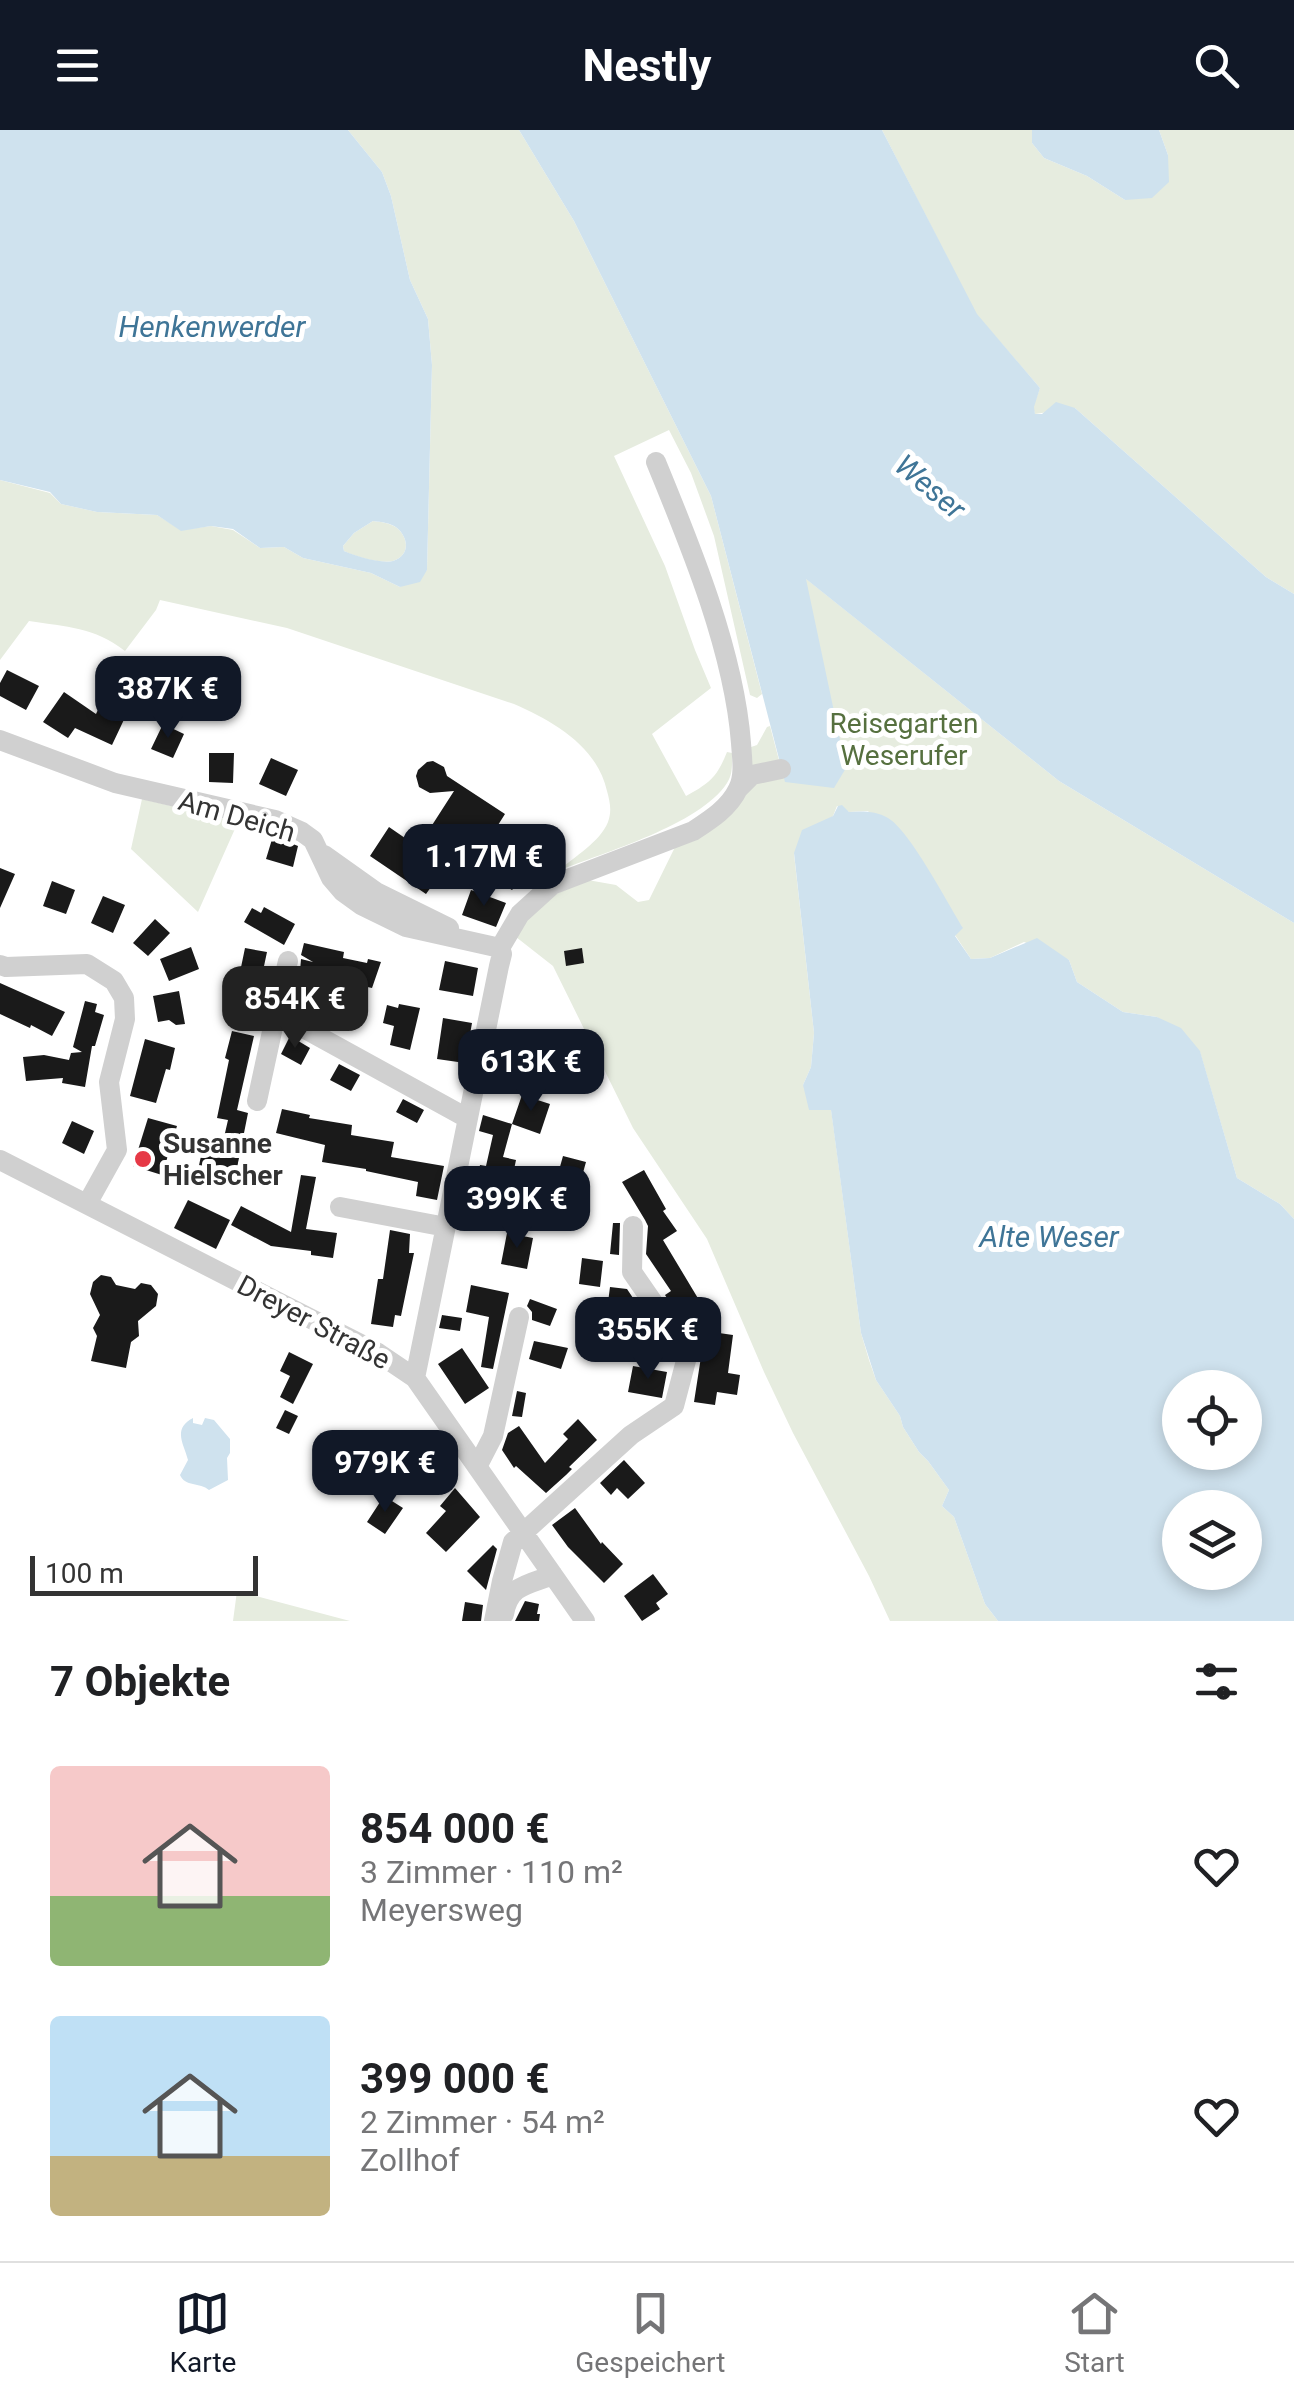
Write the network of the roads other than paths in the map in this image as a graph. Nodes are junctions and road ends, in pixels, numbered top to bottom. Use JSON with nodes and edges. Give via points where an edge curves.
{"nodes":[{"id":1,"x":656,"y":462,"type":"dead end"},
{"id":2,"x":0,"y":740,"type":"edge"},
{"id":3,"x":781,"y":769,"type":"dead end"},
{"id":4,"x":739,"y":788,"type":"junction"},
{"id":5,"x":500,"y":948,"type":"junction"},
{"id":6,"x":288,"y":961,"type":"dead end"},
{"id":7,"x":0,"y":965,"type":"edge"},
{"id":8,"x":276,"y":1013,"type":"junction"},
{"id":9,"x":257,"y":1101,"type":"dead end"},
{"id":10,"x":467,"y":1118,"type":"junction"},
{"id":11,"x":0,"y":1160,"type":"edge"},
{"id":12,"x":87,"y":1204,"type":"junction"},
{"id":13,"x":340,"y":1207,"type":"dead end"},
{"id":14,"x":633,"y":1226,"type":"dead end"},
{"id":15,"x":446,"y":1228,"type":"junction"},
{"id":16,"x":518,"y":1317,"type":"dead end"},
{"id":17,"x":416,"y":1378,"type":"junction"},
{"id":18,"x":477,"y":1467,"type":"junction"},
{"id":19,"x":524,"y":1534,"type":"junction"},
{"id":20,"x":552,"y":1576,"type":"junction"},
{"id":21,"x":494,"y":1621,"type":"edge"},
{"id":22,"x":503,"y":1621,"type":"edge"},
{"id":23,"x":585,"y":1621,"type":"edge"}],
"edges":[{"from":1,"to":4,"type":"street","via":[[689,543],[732,685]]},
{"from":2,"to":5,"type":"street","name":"Am Deich","via":[[115,783],[275,820],[313,840],[331,878],[361,904],[406,926]]},
{"from":3,"to":4,"type":"street","via":[[752,775]]},
{"from":4,"to":5,"type":"street","via":[[712,819],[692,830],[552,885],[520,914]]},
{"from":5,"to":10,"type":"street"},
{"from":6,"to":8,"type":"street"},
{"from":7,"to":12,"type":"street","via":[[88,964],[114,981],[124,998],[109,1082],[117,1150]]},
{"from":8,"to":9,"type":"street"},
{"from":8,"to":10,"type":"street"},
{"from":10,"to":15,"type":"street"},
{"from":11,"to":12,"type":"street","name":"Dreyer Straße"},
{"from":12,"to":17,"type":"street","name":"Dreyer Straße"},
{"from":13,"to":15,"type":"street"},
{"from":14,"to":19,"type":"street","via":[[632,1272],[688,1353],[674,1406],[631,1435]]},
{"from":15,"to":17,"type":"street"},
{"from":16,"to":18,"type":"street","via":[[494,1436]]},
{"from":17,"to":18,"type":"street","name":"Dreyer Straße"},
{"from":18,"to":19,"type":"street","name":"Dreyer Straße"},
{"from":19,"to":20,"type":"street","name":"Dreyer Straße"},
{"from":19,"to":21,"type":"street","via":[[513,1542]]},
{"from":20,"to":22,"type":"street","via":[[512,1592]]},
{"from":20,"to":23,"type":"street","name":"Dreyer Straße"}]}
